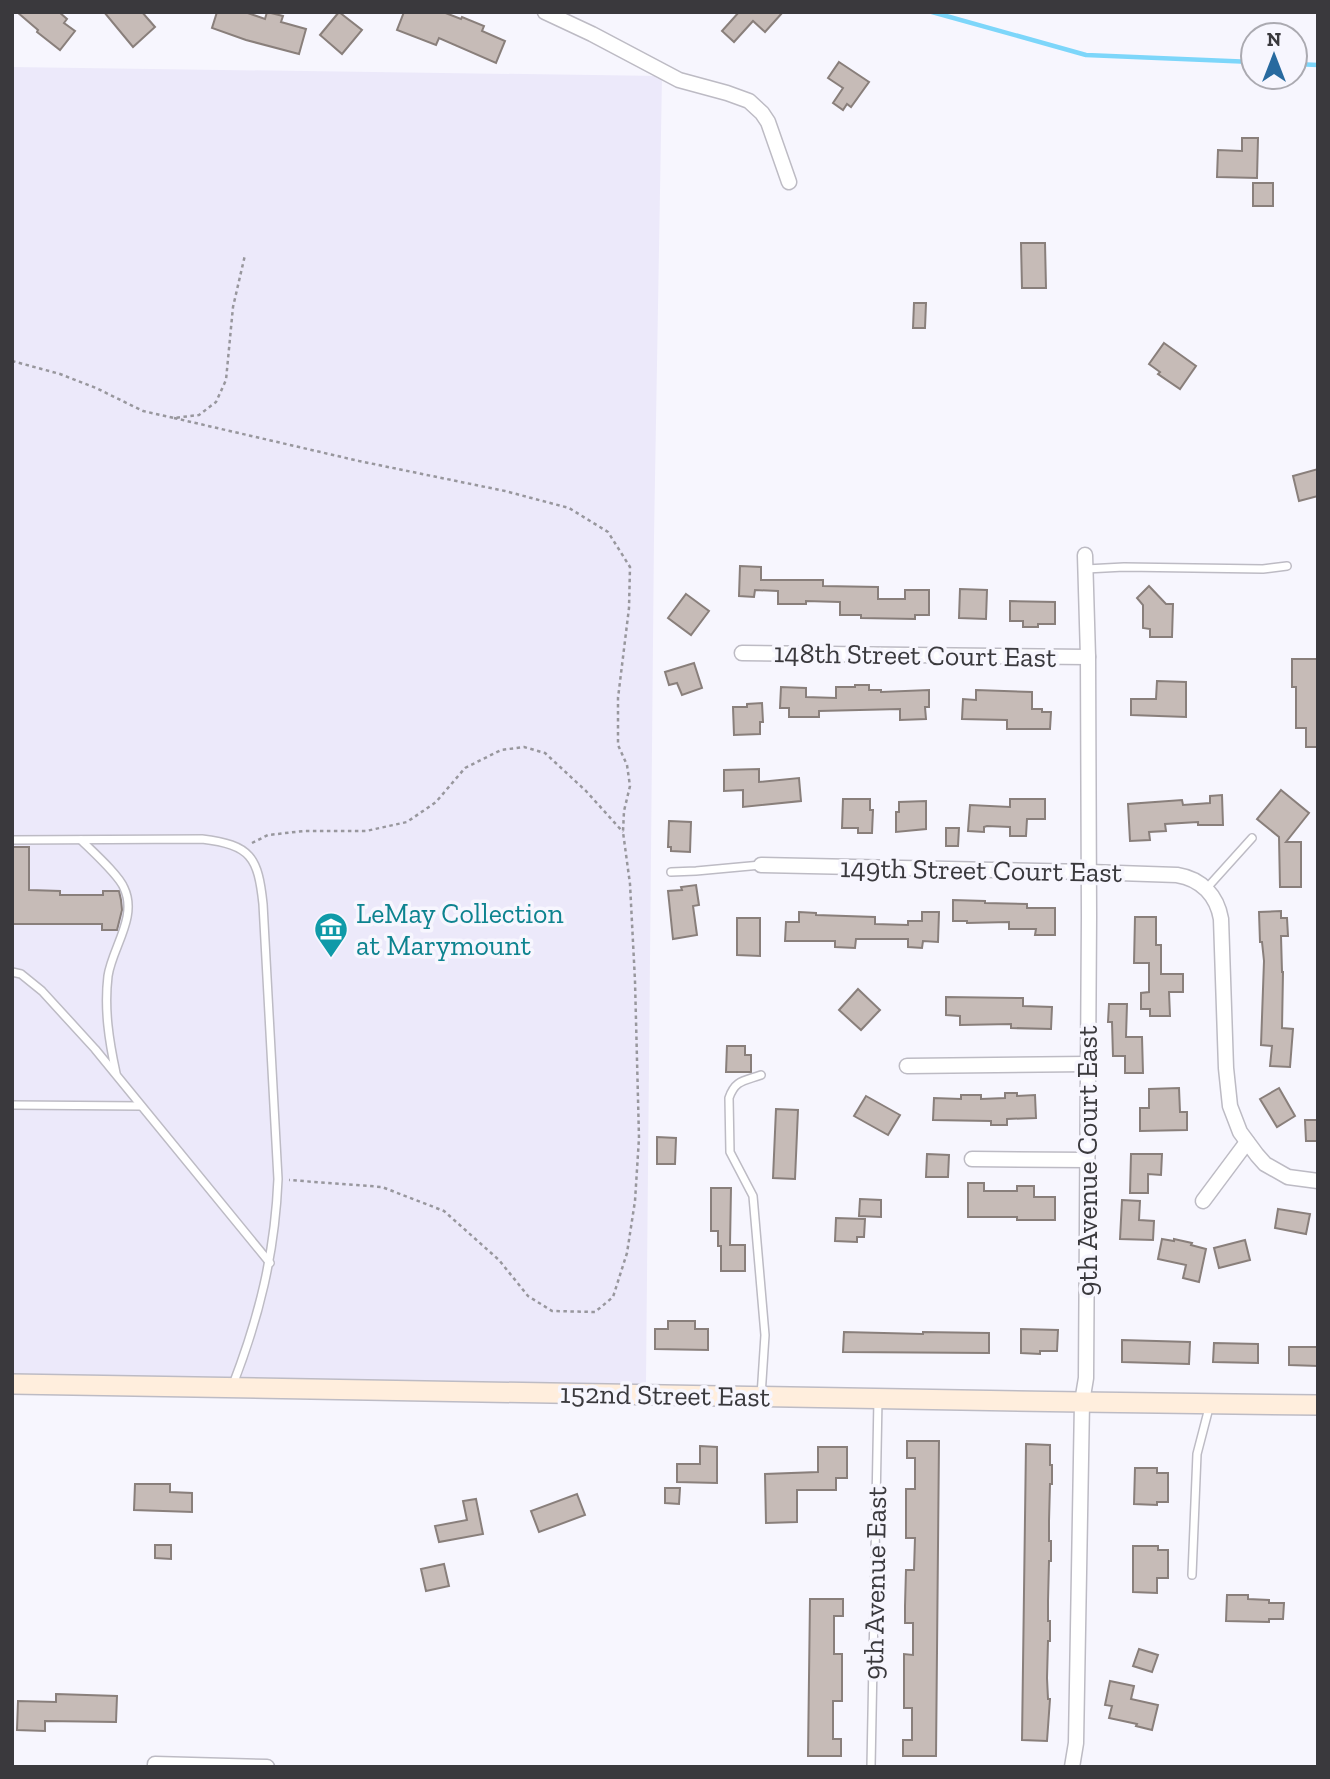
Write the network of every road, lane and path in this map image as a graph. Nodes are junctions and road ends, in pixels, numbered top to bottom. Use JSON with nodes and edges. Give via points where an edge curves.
{"nodes":[{"id":1,"x":545,"y":12,"type":"edge"},
{"id":2,"x":789,"y":182,"type":"dead end"},
{"id":3,"x":245,"y":255,"type":"dead end"},
{"id":4,"x":12,"y":361,"type":"edge"},
{"id":5,"x":174,"y":418,"type":"junction"},
{"id":6,"x":1085,"y":562,"type":"joint"},
{"id":7,"x":1287,"y":566,"type":"dead end"},
{"id":8,"x":742,"y":653,"type":"dead end"},
{"id":9,"x":1088,"y":657,"type":"junction"},
{"id":10,"x":623,"y":832,"type":"junction"},
{"id":11,"x":1252,"y":838,"type":"dead end"},
{"id":12,"x":81,"y":839,"type":"junction"},
{"id":13,"x":12,"y":840,"type":"edge"},
{"id":14,"x":240,"y":849,"type":"junction"},
{"id":15,"x":761,"y":865,"type":"joint"},
{"id":16,"x":671,"y":872,"type":"dead end"},
{"id":17,"x":1089,"y":872,"type":"junction"},
{"id":18,"x":1203,"y":886,"type":"junction"},
{"id":19,"x":12,"y":972,"type":"edge"},
{"id":20,"x":1088,"y":1064,"type":"junction"},
{"id":21,"x":907,"y":1066,"type":"dead end"},
{"id":22,"x":761,"y":1075,"type":"dead end"},
{"id":23,"x":117,"y":1077,"type":"junction"},
{"id":24,"x":12,"y":1105,"type":"edge"},
{"id":25,"x":141,"y":1106,"type":"junction"},
{"id":26,"x":1247,"y":1142,"type":"junction"},
{"id":27,"x":972,"y":1159,"type":"dead end"},
{"id":28,"x":1087,"y":1160,"type":"junction"},
{"id":29,"x":278,"y":1179,"type":"junction"},
{"id":30,"x":1318,"y":1181,"type":"edge"},
{"id":31,"x":1203,"y":1201,"type":"dead end"},
{"id":32,"x":270,"y":1263,"type":"junction"},
{"id":33,"x":12,"y":1384,"type":"edge"},
{"id":34,"x":232,"y":1387,"type":"junction"},
{"id":35,"x":761,"y":1396,"type":"junction"},
{"id":36,"x":878,"y":1398,"type":"junction"},
{"id":37,"x":1082,"y":1402,"type":"junction"},
{"id":38,"x":1210,"y":1404,"type":"junction"},
{"id":39,"x":1318,"y":1405,"type":"edge"},
{"id":40,"x":1192,"y":1575,"type":"dead end"},
{"id":41,"x":155,"y":1767,"type":"edge"},
{"id":42,"x":267,"y":1767,"type":"edge"},
{"id":43,"x":871,"y":1767,"type":"edge"},
{"id":44,"x":1072,"y":1767,"type":"edge"}],
"edges":[{"from":1,"to":2,"type":"street","via":[[680,80],[749,101],[768,122]]},
{"from":3,"to":5,"type":"path","via":[[233,307],[226,380],[216,402],[199,415]]},
{"from":4,"to":5,"type":"path","via":[[60,374],[142,411]]},
{"from":5,"to":10,"type":"path","via":[[569,508],[608,532],[630,567],[618,698],[618,745],[630,786]]},
{"from":6,"to":7,"type":"lane","via":[[1124,567]]},
{"from":6,"to":9,"type":"street","name":"9th Avenue Court East"},
{"from":8,"to":9,"type":"street","name":"148th Street Court East"},
{"from":9,"to":17,"type":"street","name":"9th Avenue Court East"},
{"from":10,"to":14,"type":"path","via":[[545,753],[524,747],[501,750],[465,768],[436,803],[407,822],[366,831],[268,835]]},
{"from":10,"to":29,"type":"path","via":[[633,939],[639,1138],[627,1253],[613,1297],[595,1312],[552,1311],[528,1296],[499,1260],[444,1212],[382,1187]]},
{"from":11,"to":18,"type":"lane"},
{"from":12,"to":13,"type":"lane"},
{"from":12,"to":14,"type":"lane","via":[[202,839]]},
{"from":12,"to":23,"type":"lane","via":[[122,884],[127,896],[126,923],[108,976],[106,1008]]},
{"from":14,"to":29,"type":"lane","via":[[251,857],[260,880]]},
{"from":15,"to":16,"type":"lane"},
{"from":15,"to":17,"type":"street","name":"149th Street Court East"},
{"from":17,"to":18,"type":"street","name":"149th Street Court East","via":[[1177,875]]},
{"from":17,"to":20,"type":"street","name":"9th Avenue Court East"},
{"from":18,"to":26,"type":"street","via":[[1219,907],[1228,1095]]},
{"from":19,"to":23,"type":"lane","via":[[42,991]]},
{"from":20,"to":21,"type":"street"},
{"from":20,"to":28,"type":"street","name":"9th Avenue Court East"},
{"from":22,"to":35,"type":"lane","via":[[736,1083],[729,1098],[730,1152],[753,1196],[765,1335]]},
{"from":23,"to":25,"type":"lane"},
{"from":24,"to":25,"type":"lane"},
{"from":25,"to":32,"type":"lane"},
{"from":26,"to":30,"type":"street","via":[[1274,1170]]},
{"from":26,"to":31,"type":"street"},
{"from":27,"to":28,"type":"street"},
{"from":28,"to":37,"type":"street","name":"9th Avenue Court East"},
{"from":29,"to":32,"type":"lane"},
{"from":32,"to":34,"type":"lane"},
{"from":33,"to":34,"type":"main road","name":"152nd Street East"},
{"from":34,"to":35,"type":"main road","name":"152nd Street East"},
{"from":35,"to":36,"type":"main road","name":"152nd Street East"},
{"from":36,"to":37,"type":"main road","name":"152nd Street East"},
{"from":36,"to":43,"type":"lane","name":"9th Avenue East"},
{"from":37,"to":38,"type":"main road","name":"152nd Street East"},
{"from":37,"to":44,"type":"street","name":"9th Avenue Court East"},
{"from":38,"to":39,"type":"main road","name":"152nd Street East"},
{"from":38,"to":40,"type":"lane","via":[[1197,1454]]},
{"from":41,"to":42,"type":"street"}]}
